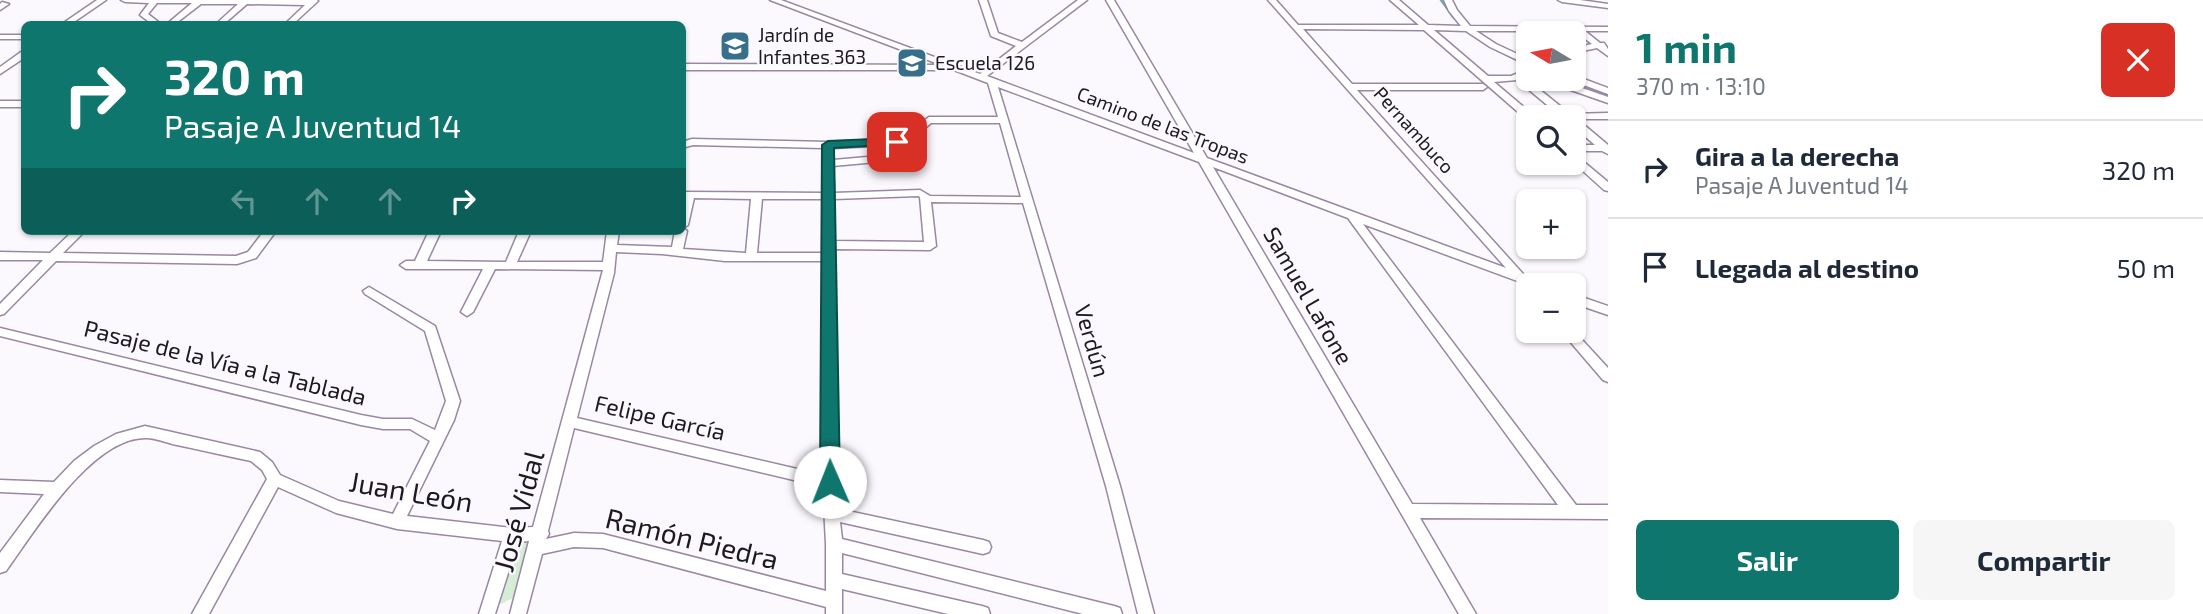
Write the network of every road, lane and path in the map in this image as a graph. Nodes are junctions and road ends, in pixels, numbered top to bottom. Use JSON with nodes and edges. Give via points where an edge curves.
{"nodes":[{"id":1,"x":102,"y":0,"type":"edge"},
{"id":2,"x":125,"y":0,"type":"edge"},
{"id":3,"x":774,"y":0,"type":"edge"},
{"id":4,"x":983,"y":0,"type":"edge"},
{"id":5,"x":1083,"y":0,"type":"edge"},
{"id":6,"x":1110,"y":0,"type":"edge"},
{"id":7,"x":1272,"y":0,"type":"edge"},
{"id":8,"x":1394,"y":0,"type":"edge"},
{"id":9,"x":1448,"y":0,"type":"edge"},
{"id":10,"x":1562,"y":0,"type":"edge"},
{"id":11,"x":154,"y":1,"type":"edge"},
{"id":12,"x":313,"y":1,"type":"edge"},
{"id":13,"x":198,"y":2,"type":"junction"},
{"id":14,"x":245,"y":2,"type":"junction"},
{"id":15,"x":1595,"y":2,"type":"edge"},
{"id":16,"x":1608,"y":6,"type":"edge"},
{"id":17,"x":1608,"y":17,"type":"edge"},
{"id":18,"x":70,"y":21,"type":"edge"},
{"id":19,"x":153,"y":21,"type":"edge"},
{"id":20,"x":176,"y":21,"type":"edge"},
{"id":21,"x":223,"y":21,"type":"edge"},
{"id":22,"x":292,"y":21,"type":"edge"},
{"id":23,"x":1423,"y":26,"type":"junction"},
{"id":24,"x":1296,"y":27,"type":"junction"},
{"id":25,"x":1468,"y":27,"type":"junction"},
{"id":26,"x":1516,"y":27,"type":"edge"},
{"id":27,"x":1586,"y":28,"type":"edge"},
{"id":28,"x":1608,"y":29,"type":"edge"},
{"id":29,"x":1586,"y":36,"type":"edge"},
{"id":30,"x":0,"y":37,"type":"edge"},
{"id":31,"x":21,"y":37,"type":"edge"},
{"id":32,"x":1596,"y":44,"type":"junction"},
{"id":33,"x":1023,"y":46,"type":"junction"},
{"id":34,"x":1608,"y":46,"type":"edge"},
{"id":35,"x":1586,"y":47,"type":"edge"},
{"id":36,"x":1608,"y":53,"type":"edge"},
{"id":37,"x":21,"y":56,"type":"edge"},
{"id":38,"x":1516,"y":57,"type":"edge"},
{"id":39,"x":686,"y":67,"type":"edge"},
{"id":40,"x":21,"y":68,"type":"edge"},
{"id":41,"x":958,"y":68,"type":"junction"},
{"id":42,"x":2,"y":69,"type":"edge"},
{"id":43,"x":1516,"y":77,"type":"edge"},
{"id":44,"x":986,"y":79,"type":"junction"},
{"id":45,"x":1485,"y":83,"type":"junction"},
{"id":46,"x":1586,"y":83,"type":"edge"},
{"id":47,"x":1350,"y":87,"type":"junction"},
{"id":48,"x":1541,"y":91,"type":"edge"},
{"id":49,"x":1582,"y":91,"type":"edge"},
{"id":50,"x":1608,"y":91,"type":"edge"},
{"id":51,"x":1608,"y":100,"type":"edge"},
{"id":52,"x":0,"y":104,"type":"edge"},
{"id":53,"x":21,"y":104,"type":"edge"},
{"id":54,"x":1555,"y":105,"type":"edge"},
{"id":55,"x":1516,"y":107,"type":"edge"},
{"id":56,"x":1608,"y":116,"type":"edge"},
{"id":57,"x":1586,"y":117,"type":"edge"},
{"id":58,"x":1004,"y":120,"type":"junction"},
{"id":59,"x":1586,"y":132,"type":"edge"},
{"id":60,"x":912,"y":134,"type":"junction"},
{"id":61,"x":686,"y":144,"type":"edge"},
{"id":62,"x":828,"y":145,"type":"junction"},
{"id":63,"x":1586,"y":148,"type":"edge"},
{"id":64,"x":1607,"y":149,"type":"edge"},
{"id":65,"x":1206,"y":161,"type":"junction"},
{"id":66,"x":828,"y":163,"type":"junction"},
{"id":67,"x":1586,"y":167,"type":"edge"},
{"id":68,"x":1606,"y":184,"type":"edge"},
{"id":69,"x":686,"y":195,"type":"edge"},
{"id":70,"x":757,"y":195,"type":"junction"},
{"id":71,"x":827,"y":196,"type":"junction"},
{"id":72,"x":923,"y":196,"type":"junction"},
{"id":73,"x":1029,"y":200,"type":"junction"},
{"id":74,"x":1352,"y":216,"type":"junction"},
{"id":75,"x":75,"y":235,"type":"edge"},
{"id":76,"x":267,"y":235,"type":"edge"},
{"id":77,"x":433,"y":235,"type":"edge"},
{"id":78,"x":524,"y":235,"type":"edge"},
{"id":79,"x":612,"y":235,"type":"edge"},
{"id":80,"x":680,"y":235,"type":"edge"},
{"id":81,"x":610,"y":248,"type":"junction"},
{"id":82,"x":677,"y":251,"type":"junction"},
{"id":83,"x":828,"y":251,"type":"junction"},
{"id":84,"x":0,"y":256,"type":"edge"},
{"id":85,"x":751,"y":256,"type":"junction"},
{"id":86,"x":53,"y":257,"type":"junction"},
{"id":87,"x":405,"y":264,"type":"dead end"},
{"id":88,"x":419,"y":265,"type":"junction"},
{"id":89,"x":491,"y":265,"type":"junction"},
{"id":90,"x":510,"y":265,"type":"junction"},
{"id":91,"x":607,"y":266,"type":"junction"},
{"id":92,"x":1516,"y":273,"type":"edge"},
{"id":93,"x":1516,"y":279,"type":"edge"},
{"id":94,"x":369,"y":291,"type":"dead end"},
{"id":95,"x":1586,"y":303,"type":"edge"},
{"id":96,"x":0,"y":311,"type":"edge"},
{"id":97,"x":467,"y":312,"type":"dead end"},
{"id":98,"x":1608,"y":312,"type":"edge"},
{"id":99,"x":0,"y":332,"type":"edge"},
{"id":100,"x":1578,"y":343,"type":"edge"},
{"id":101,"x":1608,"y":377,"type":"edge"},
{"id":102,"x":570,"y":422,"type":"junction"},
{"id":103,"x":438,"y":439,"type":"junction"},
{"id":104,"x":275,"y":479,"type":"junction"},
{"id":105,"x":830,"y":482,"type":"junction"},
{"id":106,"x":0,"y":486,"type":"edge"},
{"id":107,"x":58,"y":488,"type":"junction"},
{"id":108,"x":1409,"y":511,"type":"junction"},
{"id":109,"x":1571,"y":511,"type":"junction"},
{"id":110,"x":1608,"y":512,"type":"edge"},
{"id":111,"x":832,"y":514,"type":"junction"},
{"id":112,"x":397,"y":522,"type":"junction"},
{"id":113,"x":512,"y":536,"type":"junction"},
{"id":114,"x":539,"y":541,"type":"junction"},
{"id":115,"x":834,"y":544,"type":"junction"},
{"id":116,"x":983,"y":547,"type":"dead end"},
{"id":117,"x":0,"y":566,"type":"edge"},
{"id":118,"x":835,"y":580,"type":"junction"},
{"id":119,"x":834,"y":608,"type":"edge"},
{"id":120,"x":200,"y":614,"type":"edge"},
{"id":121,"x":487,"y":614,"type":"edge"},
{"id":122,"x":518,"y":614,"type":"edge"},
{"id":123,"x":982,"y":614,"type":"edge"},
{"id":124,"x":1114,"y":614,"type":"edge"},
{"id":125,"x":1146,"y":614,"type":"edge"},
{"id":126,"x":1468,"y":614,"type":"edge"}],
"edges":[{"from":1,"to":18,"type":"street"},
{"from":2,"to":11,"type":"street"},
{"from":3,"to":41,"type":"street","name":"Camino de las Tropas"},
{"from":4,"to":33,"type":"street","via":[[994,34]]},
{"from":5,"to":33,"type":"street"},
{"from":6,"to":65,"type":"street","name":"Samuel Lafone"},
{"from":7,"to":24,"type":"street","name":"Pernambuco"},
{"from":8,"to":23,"type":"street"},
{"from":9,"to":25,"type":"street"},
{"from":10,"to":15,"type":"street"},
{"from":11,"to":13,"type":"street"},
{"from":11,"to":19,"type":"street","via":[[144,15]]},
{"from":12,"to":14,"type":"street"},
{"from":12,"to":22,"type":"street"},
{"from":13,"to":14,"type":"street"},
{"from":13,"to":20,"type":"street"},
{"from":14,"to":21,"type":"street"},
{"from":15,"to":16,"type":"street"},
{"from":15,"to":17,"type":"street"},
{"from":23,"to":24,"type":"street"},
{"from":23,"to":25,"type":"street"},
{"from":23,"to":45,"type":"street"},
{"from":24,"to":47,"type":"street","name":"Pernambuco"},
{"from":25,"to":26,"type":"street"},
{"from":25,"to":38,"type":"street"},
{"from":27,"to":28,"type":"street"},
{"from":29,"to":32,"type":"street"},
{"from":30,"to":31,"type":"street"},
{"from":32,"to":34,"type":"street"},
{"from":32,"to":35,"type":"street"},
{"from":32,"to":36,"type":"street"},
{"from":33,"to":44,"type":"street"},
{"from":37,"to":42,"type":"street"},
{"from":39,"to":41,"type":"street"},
{"from":40,"to":42,"type":"street"},
{"from":41,"to":44,"type":"street","name":"Camino de las Tropas"},
{"from":43,"to":45,"type":"street"},
{"from":44,"to":58,"type":"street","name":"Verdún"},
{"from":44,"to":65,"type":"street","name":"Camino de las Tropas"},
{"from":45,"to":47,"type":"street"},
{"from":45,"to":55,"type":"street"},
{"from":46,"to":50,"type":"street"},
{"from":47,"to":92,"type":"street","name":"Pernambuco"},
{"from":48,"to":54,"type":"street"},
{"from":49,"to":51,"type":"street"},
{"from":52,"to":53,"type":"street"},
{"from":56,"to":57,"type":"street"},
{"from":58,"to":60,"type":"street","via":[[929,120]]},
{"from":58,"to":73,"type":"street","name":"Verdún"},
{"from":59,"to":64,"type":"street"},
{"from":60,"to":62,"type":"street","via":[[897,142]]},
{"from":60,"to":66,"type":"street","via":[[916,156]]},
{"from":61,"to":62,"type":"street"},
{"from":62,"to":66,"type":"street"},
{"from":63,"to":64,"type":"street"},
{"from":65,"to":74,"type":"street","name":"Camino de las Tropas"},
{"from":65,"to":108,"type":"street","name":"Samuel Lafone"},
{"from":66,"to":71,"type":"street"},
{"from":67,"to":68,"type":"street"},
{"from":69,"to":70,"type":"street"},
{"from":70,"to":71,"type":"street"},
{"from":70,"to":85,"type":"street"},
{"from":71,"to":72,"type":"street"},
{"from":71,"to":83,"type":"street"},
{"from":72,"to":73,"type":"street"},
{"from":72,"to":83,"type":"street","via":[[930,246]]},
{"from":73,"to":125,"type":"street","name":"Verdún"},
{"from":74,"to":93,"type":"street","name":"Camino de las Tropas"},
{"from":74,"to":109,"type":"street"},
{"from":75,"to":86,"type":"street"},
{"from":76,"to":86,"type":"street","via":[[255,252],[237,260]]},
{"from":77,"to":88,"type":"street"},
{"from":78,"to":90,"type":"street"},
{"from":79,"to":81,"type":"street","name":"Felipe García"},
{"from":80,"to":82,"type":"street"},
{"from":81,"to":82,"type":"street"},
{"from":81,"to":91,"type":"street","name":"Felipe García"},
{"from":82,"to":85,"type":"street"},
{"from":83,"to":85,"type":"street"},
{"from":83,"to":105,"type":"street"},
{"from":84,"to":86,"type":"street"},
{"from":86,"to":96,"type":"street"},
{"from":87,"to":88,"type":"street"},
{"from":88,"to":89,"type":"street"},
{"from":89,"to":90,"type":"street"},
{"from":89,"to":97,"type":"street"},
{"from":90,"to":91,"type":"street"},
{"from":91,"to":102,"type":"street","name":"Felipe García"},
{"from":94,"to":103,"type":"street","via":[[431,328],[453,401]]},
{"from":95,"to":98,"type":"street"},
{"from":99,"to":103,"type":"street","name":"Pasaje de la Vía a la Tablada","via":[[361,421],[412,424]]},
{"from":100,"to":101,"type":"street"},
{"from":102,"to":105,"type":"street","name":"Felipe García"},
{"from":102,"to":114,"type":"street","name":"José Vidal"},
{"from":103,"to":112,"type":"street"},
{"from":104,"to":107,"type":"street","name":"Juan León","via":[[255,456],[145,432],[104,448]]},
{"from":104,"to":112,"type":"street","name":"Juan León","via":[[336,507]]},
{"from":104,"to":120,"type":"street"},
{"from":105,"to":111,"type":"street"},
{"from":106,"to":107,"type":"street"},
{"from":107,"to":117,"type":"street"},
{"from":108,"to":109,"type":"street"},
{"from":108,"to":126,"type":"street","name":"Samuel Lafone"},
{"from":109,"to":110,"type":"street"},
{"from":111,"to":115,"type":"street"},
{"from":111,"to":116,"type":"street"},
{"from":112,"to":113,"type":"street","name":"Juan León"},
{"from":113,"to":114,"type":"street","name":"Juan León"},
{"from":113,"to":121,"type":"street","name":"José Vidal"},
{"from":114,"to":119,"type":"street","name":"Ramón Piedra","via":[[603,541]]},
{"from":114,"to":122,"type":"street","name":"José Vidal"},
{"from":115,"to":118,"type":"street"},
{"from":115,"to":124,"type":"street"},
{"from":118,"to":119,"type":"street"},
{"from":118,"to":123,"type":"street"}]}
